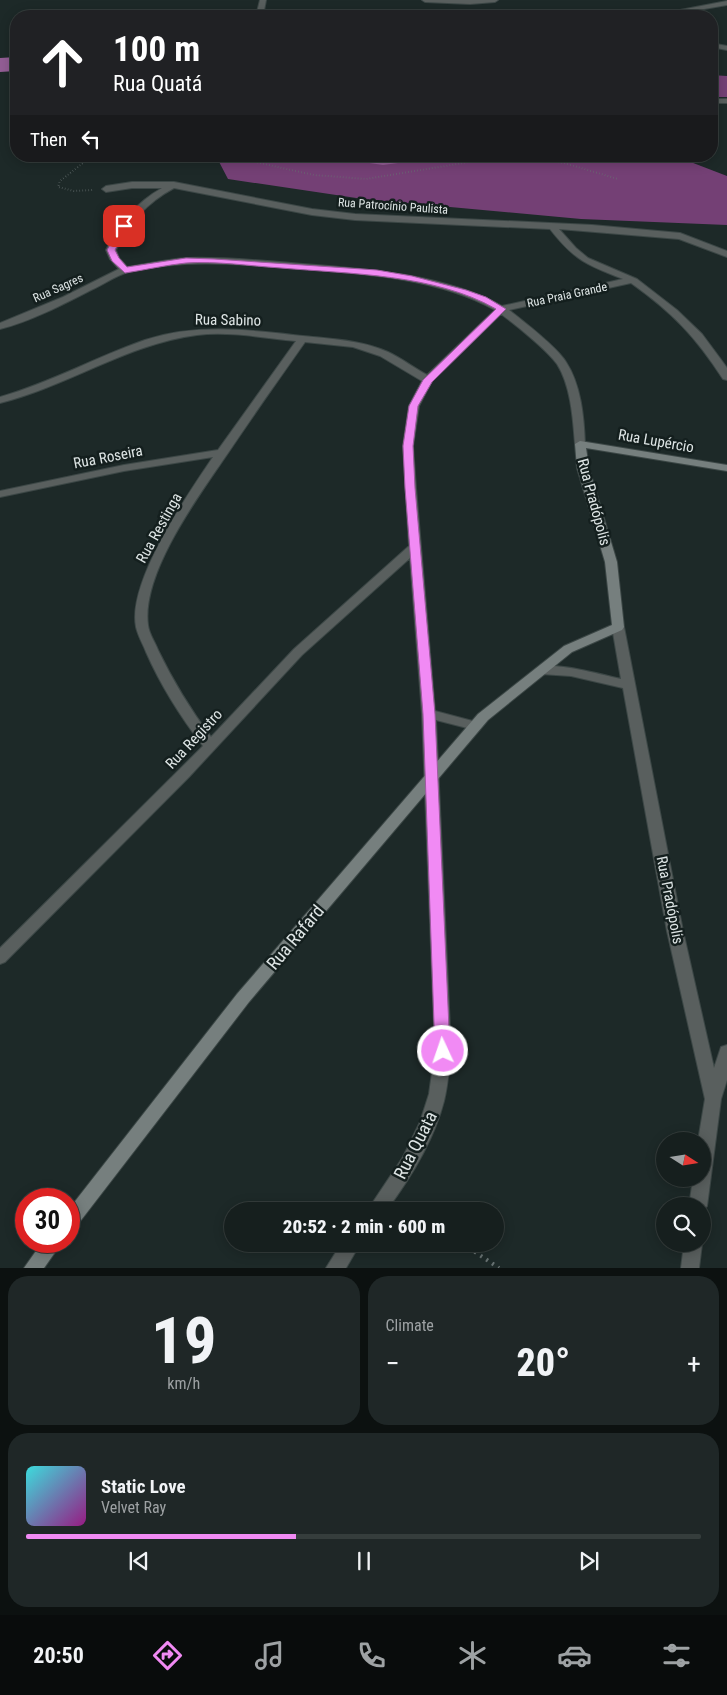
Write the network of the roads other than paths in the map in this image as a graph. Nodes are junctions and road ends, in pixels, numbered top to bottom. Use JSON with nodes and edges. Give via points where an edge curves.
{"nodes":[{"id":1,"x":425,"y":0,"type":"edge"},
{"id":2,"x":495,"y":0,"type":"edge"},
{"id":3,"x":727,"y":3,"type":"edge"},
{"id":4,"x":687,"y":10,"type":"edge"},
{"id":5,"x":174,"y":185,"type":"junction"},
{"id":6,"x":106,"y":189,"type":"road end"},
{"id":7,"x":553,"y":227,"type":"junction"},
{"id":8,"x":727,"y":254,"type":"edge"},
{"id":9,"x":125,"y":270,"type":"junction"},
{"id":10,"x":632,"y":280,"type":"junction"},
{"id":11,"x":501,"y":309,"type":"junction"},
{"id":12,"x":0,"y":326,"type":"edge"},
{"id":13,"x":302,"y":339,"type":"junction"},
{"id":14,"x":727,"y":376,"type":"edge"},
{"id":15,"x":428,"y":380,"type":"junction"},
{"id":16,"x":0,"y":400,"type":"edge"},
{"id":17,"x":580,"y":444,"type":"junction"},
{"id":18,"x":223,"y":452,"type":"junction"},
{"id":19,"x":727,"y":468,"type":"edge"},
{"id":20,"x":0,"y":494,"type":"edge"},
{"id":21,"x":416,"y":546,"type":"junction"},
{"id":22,"x":618,"y":627,"type":"junction"},
{"id":23,"x":541,"y":670,"type":"junction"},
{"id":24,"x":628,"y":684,"type":"junction"},
{"id":25,"x":429,"y":714,"type":"junction"},
{"id":26,"x":475,"y":726,"type":"junction"},
{"id":27,"x":210,"y":746,"type":"junction"},
{"id":28,"x":432,"y":774,"type":"junction"},
{"id":29,"x":0,"y":958,"type":"edge"},
{"id":30,"x":727,"y":1052,"type":"edge"},
{"id":31,"x":713,"y":1098,"type":"junction"},
{"id":32,"x":708,"y":1132,"type":"edge"},
{"id":33,"x":383,"y":1202,"type":"edge"},
{"id":34,"x":80,"y":1208,"type":"edge"},
{"id":35,"x":345,"y":1252,"type":"edge"},
{"id":36,"x":692,"y":1252,"type":"edge"},
{"id":37,"x":45,"y":1253,"type":"edge"},
{"id":38,"x":33,"y":1268,"type":"edge"},
{"id":39,"x":334,"y":1268,"type":"edge"},
{"id":40,"x":690,"y":1268,"type":"edge"}],
"edges":[{"from":1,"to":2,"type":"street"},
{"from":3,"to":4,"type":"street"},
{"from":5,"to":6,"type":"street","name":"Rua Patrocínio Paulista"},
{"from":5,"to":7,"type":"street","name":"Rua Patrocínio Paulista","via":[[329,214]]},
{"from":5,"to":9,"type":"street","via":[[148,202],[115,240],[111,250]]},
{"from":7,"to":8,"type":"street","name":"Rua Patrocínio Paulista","via":[[680,236]]},
{"from":7,"to":10,"type":"street","name":"Rua Praia Grande","via":[[579,257]]},
{"from":9,"to":11,"type":"street","name":"Rua Pradópolis","via":[[194,261],[377,273],[412,278],[463,292],[483,298]]},
{"from":9,"to":12,"type":"street","name":"Rua Sagres"},
{"from":10,"to":11,"type":"street","name":"Rua Praia Grande"},
{"from":10,"to":14,"type":"street","name":"Rua Praia Grande","via":[[693,330]]},
{"from":11,"to":15,"type":"street","name":"Rua Quata"},
{"from":11,"to":17,"type":"street","name":"Rua Pradópolis","via":[[561,362],[571,384]]},
{"from":13,"to":15,"type":"street","name":"Rua Sabino","via":[[354,344],[384,354]]},
{"from":13,"to":16,"type":"street","name":"Rua Sabino","via":[[227,332],[168,337]]},
{"from":13,"to":18,"type":"street","name":"Rua Restinga"},
{"from":15,"to":21,"type":"street","name":"Rua Quata","via":[[414,406],[408,446]]},
{"from":17,"to":19,"type":"street","name":"Rua Lupércio"},
{"from":17,"to":22,"type":"street","name":"Rua Pradópolis","via":[[583,468],[611,562]]},
{"from":18,"to":20,"type":"street","name":"Rua Roseira","via":[[124,468]]},
{"from":18,"to":27,"type":"street","name":"Rua Restinga","via":[[164,544],[141,601],[142,625],[161,673]]},
{"from":21,"to":25,"type":"street","name":"Rua Quata"},
{"from":21,"to":27,"type":"street","name":"Rua Registro","via":[[298,652]]},
{"from":22,"to":23,"type":"street","name":"Rua Rafard","via":[[580,643]]},
{"from":22,"to":24,"type":"street","name":"Rua Pradópolis"},
{"from":23,"to":24,"type":"street","via":[[572,672]]},
{"from":23,"to":26,"type":"street","name":"Rua Rafard"},
{"from":24,"to":31,"type":"street","name":"Rua Pradópolis","via":[[675,931]]},
{"from":25,"to":26,"type":"street"},
{"from":25,"to":28,"type":"street","name":"Rua Quata"},
{"from":26,"to":28,"type":"street","name":"Rua Rafard"},
{"from":27,"to":29,"type":"street","name":"Rua Registro"},
{"from":28,"to":33,"type":"street","name":"Rua Quata","via":[[443,1051],[435,1106],[413,1154]]},
{"from":28,"to":34,"type":"street","name":"Rua Rafard","via":[[243,998]]},
{"from":30,"to":31,"type":"street"},
{"from":31,"to":32,"type":"street"},
{"from":35,"to":39,"type":"street"},
{"from":36,"to":40,"type":"street"},
{"from":37,"to":38,"type":"street"}]}
